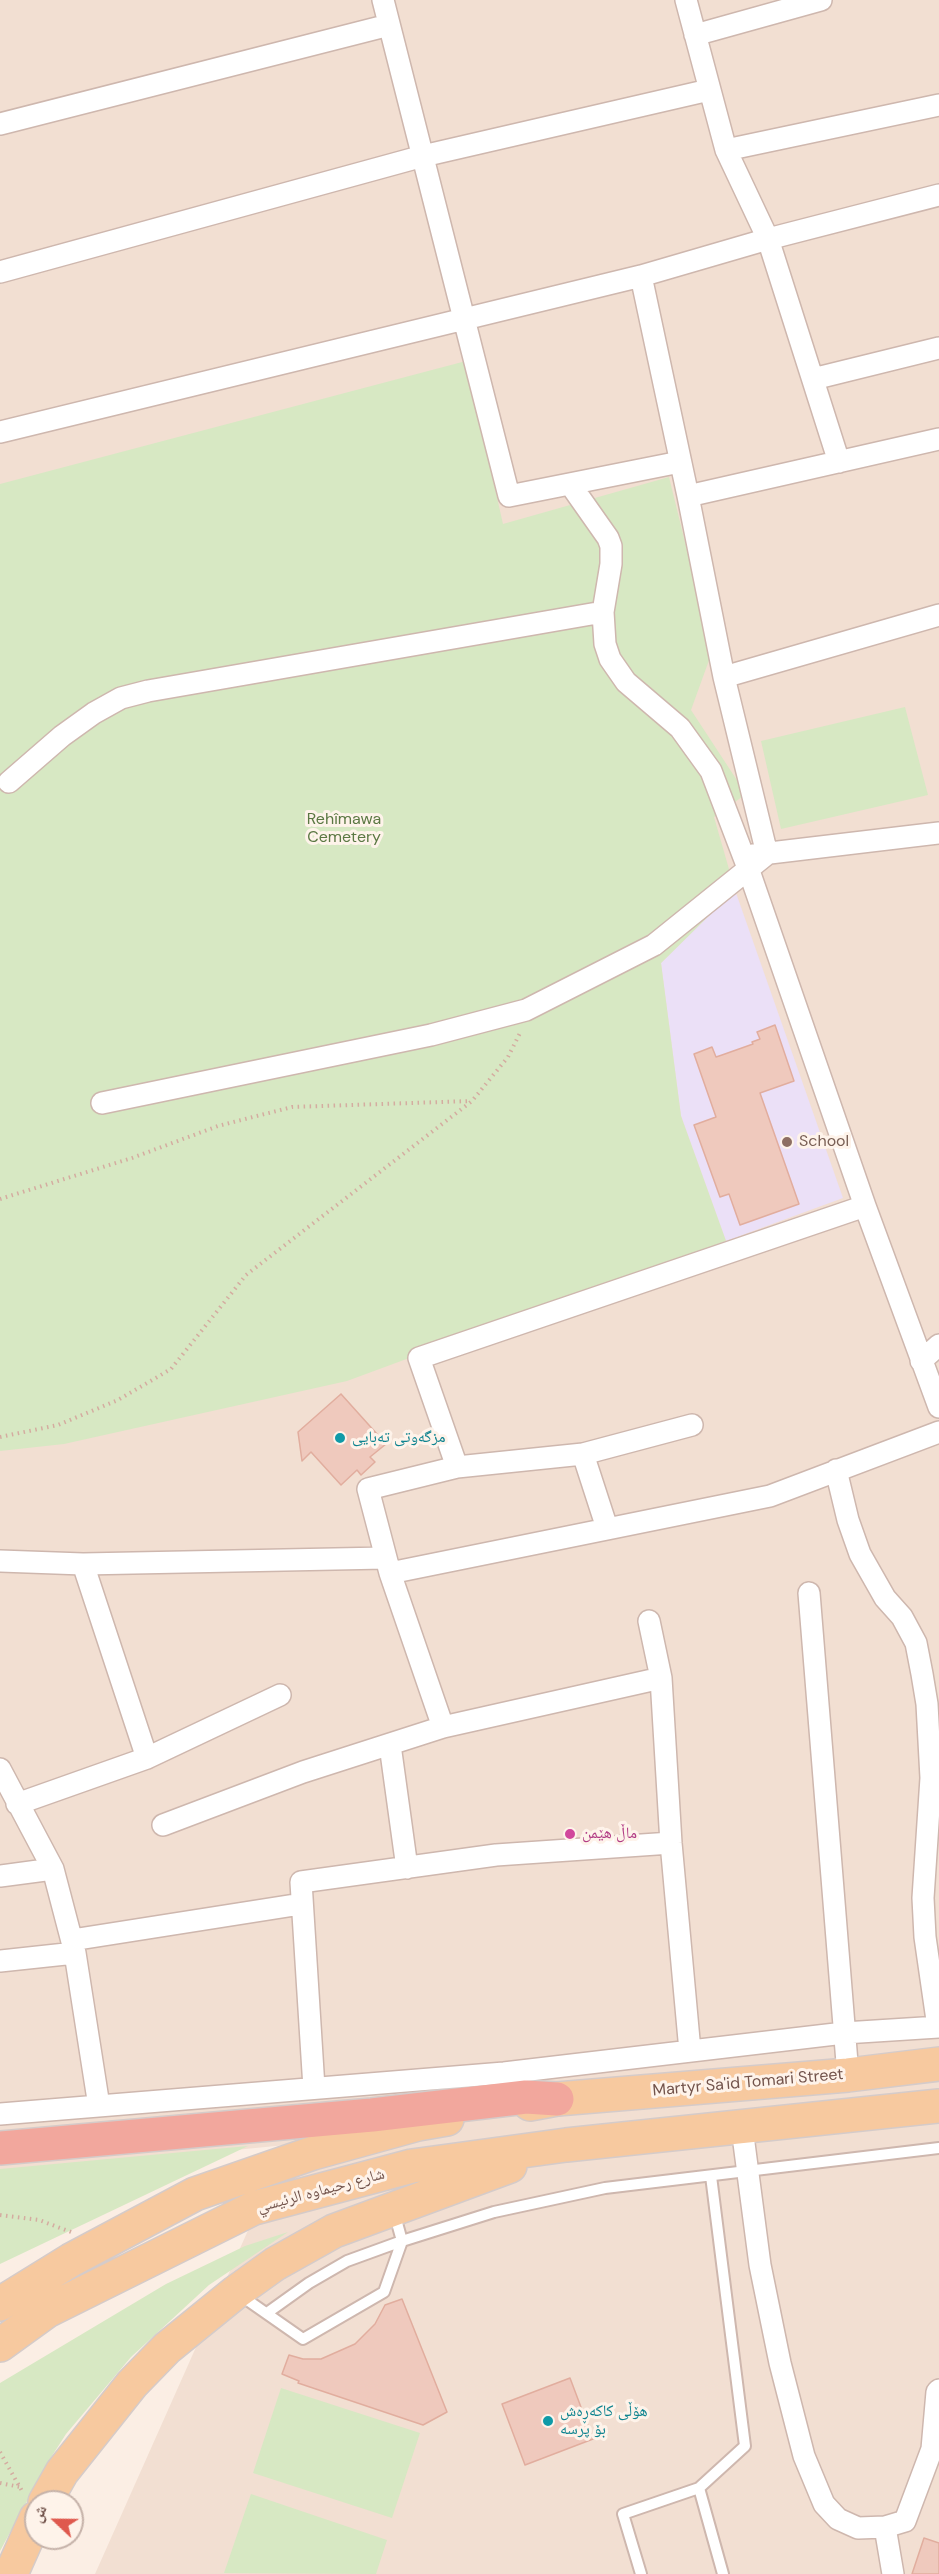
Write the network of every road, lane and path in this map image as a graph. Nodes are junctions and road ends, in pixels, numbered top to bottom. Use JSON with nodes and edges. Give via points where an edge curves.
{"nodes":[{"id":1,"x":385,"y":0,"type":"edge"},
{"id":2,"x":686,"y":0,"type":"edge"},
{"id":3,"x":821,"y":0,"type":"edge"},
{"id":4,"x":763,"y":8,"type":"edge"},
{"id":5,"x":389,"y":25,"type":"junction"},
{"id":6,"x":695,"y":35,"type":"junction"},
{"id":7,"x":709,"y":90,"type":"junction"},
{"id":8,"x":939,"y":105,"type":"edge"},
{"id":9,"x":0,"y":124,"type":"edge"},
{"id":10,"x":726,"y":150,"type":"junction"},
{"id":11,"x":423,"y":156,"type":"junction"},
{"id":12,"x":939,"y":195,"type":"edge"},
{"id":13,"x":768,"y":238,"type":"junction"},
{"id":14,"x":0,"y":272,"type":"edge"},
{"id":15,"x":640,"y":276,"type":"junction"},
{"id":16,"x":464,"y":319,"type":"junction"},
{"id":17,"x":939,"y":348,"type":"edge"},
{"id":18,"x":813,"y":379,"type":"junction"},
{"id":19,"x":0,"y":432,"type":"edge"},
{"id":20,"x":939,"y":439,"type":"edge"},
{"id":21,"x":680,"y":462,"type":"junction"},
{"id":22,"x":839,"y":462,"type":"junction"},
{"id":23,"x":570,"y":484,"type":"junction"},
{"id":24,"x":688,"y":496,"type":"junction"},
{"id":25,"x":603,"y":612,"type":"junction"},
{"id":26,"x":939,"y":615,"type":"edge"},
{"id":27,"x":724,"y":677,"type":"junction"},
{"id":28,"x":9,"y":782,"type":"dead end"},
{"id":29,"x":939,"y":833,"type":"edge"},
{"id":30,"x":767,"y":854,"type":"junction"},
{"id":31,"x":746,"y":862,"type":"junction"},
{"id":32,"x":526,"y":1010,"type":"junction"},
{"id":33,"x":472,"y":1101,"type":"junction"},
{"id":34,"x":102,"y":1103,"type":"dead end"},
{"id":35,"x":0,"y":1199,"type":"edge"},
{"id":36,"x":865,"y":1206,"type":"junction"},
{"id":37,"x":939,"y":1344,"type":"edge"},
{"id":38,"x":921,"y":1361,"type":"junction"},
{"id":39,"x":939,"y":1407,"type":"edge"},
{"id":40,"x":692,"y":1425,"type":"dead end"},
{"id":41,"x":939,"y":1432,"type":"edge"},
{"id":42,"x":0,"y":1437,"type":"edge"},
{"id":43,"x":583,"y":1454,"type":"junction"},
{"id":44,"x":458,"y":1467,"type":"junction"},
{"id":45,"x":836,"y":1470,"type":"junction"},
{"id":46,"x":608,"y":1528,"type":"junction"},
{"id":47,"x":0,"y":1561,"type":"edge"},
{"id":48,"x":83,"y":1564,"type":"junction"},
{"id":49,"x":388,"y":1565,"type":"junction"},
{"id":50,"x":809,"y":1593,"type":"dead end"},
{"id":51,"x":649,"y":1621,"type":"dead end"},
{"id":52,"x":661,"y":1678,"type":"junction"},
{"id":53,"x":280,"y":1695,"type":"dead end"},
{"id":54,"x":443,"y":1727,"type":"junction"},
{"id":55,"x":390,"y":1745,"type":"junction"},
{"id":56,"x":147,"y":1758,"type":"junction"},
{"id":57,"x":0,"y":1770,"type":"edge"},
{"id":58,"x":17,"y":1804,"type":"junction"},
{"id":59,"x":163,"y":1825,"type":"dead end"},
{"id":60,"x":671,"y":1843,"type":"junction"},
{"id":61,"x":407,"y":1868,"type":"junction"},
{"id":62,"x":53,"y":1869,"type":"junction"},
{"id":63,"x":0,"y":1875,"type":"edge"},
{"id":64,"x":302,"y":1904,"type":"junction"},
{"id":65,"x":74,"y":1946,"type":"junction"},
{"id":66,"x":0,"y":1961,"type":"edge"},
{"id":67,"x":939,"y":2027,"type":"edge"},
{"id":68,"x":844,"y":2033,"type":"junction"},
{"id":69,"x":690,"y":2051,"type":"junction"},
{"id":70,"x":939,"y":2064,"type":"edge"},
{"id":71,"x":848,"y":2075,"type":"junction"},
{"id":72,"x":314,"y":2088,"type":"junction"},
{"id":73,"x":556,"y":2099,"type":"junction"},
{"id":74,"x":99,"y":2106,"type":"junction"},
{"id":75,"x":939,"y":2106,"type":"edge"},
{"id":76,"x":0,"y":2114,"type":"edge"},
{"id":77,"x":742,"y":2128,"type":"junction"},
{"id":78,"x":566,"y":2145,"type":"junction"},
{"id":79,"x":0,"y":2148,"type":"edge"},
{"id":80,"x":939,"y":2148,"type":"edge"},
{"id":81,"x":747,"y":2172,"type":"junction"},
{"id":82,"x":711,"y":2176,"type":"junction"},
{"id":83,"x":394,"y":2209,"type":"junction"},
{"id":84,"x":0,"y":2216,"type":"edge"},
{"id":85,"x":71,"y":2232,"type":"dead end"},
{"id":86,"x":402,"y":2241,"type":"junction"},
{"id":87,"x":236,"y":2292,"type":"junction"},
{"id":88,"x":0,"y":2304,"type":"edge"},
{"id":89,"x":267,"y":2313,"type":"junction"},
{"id":90,"x":0,"y":2345,"type":"edge"},
{"id":91,"x":939,"y":2390,"type":"edge"},
{"id":92,"x":0,"y":2452,"type":"edge"},
{"id":93,"x":0,"y":2483,"type":"edge"},
{"id":94,"x":699,"y":2488,"type":"junction"},
{"id":95,"x":25,"y":2490,"type":"edge"},
{"id":96,"x":43,"y":2490,"type":"edge"},
{"id":97,"x":24,"y":2496,"type":"edge"},
{"id":98,"x":885,"y":2528,"type":"junction"},
{"id":99,"x":24,"y":2529,"type":"edge"},
{"id":100,"x":11,"y":2574,"type":"edge"},
{"id":101,"x":641,"y":2574,"type":"edge"},
{"id":102,"x":723,"y":2574,"type":"edge"},
{"id":103,"x":893,"y":2574,"type":"edge"}],
"edges":[{"from":1,"to":5,"type":"street"},
{"from":2,"to":6,"type":"street"},
{"from":3,"to":4,"type":"street"},
{"from":4,"to":6,"type":"street"},
{"from":5,"to":9,"type":"street"},
{"from":5,"to":11,"type":"street"},
{"from":6,"to":7,"type":"street"},
{"from":7,"to":10,"type":"street"},
{"from":7,"to":11,"type":"street"},
{"from":8,"to":10,"type":"street"},
{"from":10,"to":13,"type":"street"},
{"from":11,"to":14,"type":"street"},
{"from":11,"to":16,"type":"street"},
{"from":12,"to":13,"type":"street"},
{"from":13,"to":15,"type":"street"},
{"from":13,"to":18,"type":"street"},
{"from":15,"to":16,"type":"street"},
{"from":15,"to":21,"type":"street"},
{"from":16,"to":19,"type":"street"},
{"from":16,"to":23,"type":"street","via":[[509,496]]},
{"from":17,"to":18,"type":"street"},
{"from":18,"to":22,"type":"street"},
{"from":20,"to":22,"type":"street"},
{"from":21,"to":23,"type":"street"},
{"from":21,"to":24,"type":"street"},
{"from":22,"to":24,"type":"street"},
{"from":23,"to":25,"type":"street","via":[[611,546]]},
{"from":24,"to":27,"type":"street"},
{"from":25,"to":28,"type":"street","via":[[121,698],[62,736]]},
{"from":25,"to":31,"type":"street","via":[[605,644],[617,671],[694,745],[711,771]]},
{"from":26,"to":27,"type":"street"},
{"from":27,"to":30,"type":"street"},
{"from":29,"to":30,"type":"street"},
{"from":30,"to":31,"type":"street"},
{"from":31,"to":32,"type":"street","via":[[654,945]]},
{"from":31,"to":36,"type":"street"},
{"from":32,"to":33,"type":"path","via":[[508,1056]]},
{"from":32,"to":34,"type":"street","via":[[431,1035]]},
{"from":33,"to":35,"type":"path","via":[[292,1107],[218,1126],[132,1158]]},
{"from":33,"to":42,"type":"path","via":[[246,1275],[171,1369],[118,1400],[58,1425]]},
{"from":36,"to":38,"type":"street"},
{"from":36,"to":44,"type":"street","via":[[419,1358]]},
{"from":37,"to":38,"type":"street"},
{"from":38,"to":39,"type":"street"},
{"from":40,"to":43,"type":"street"},
{"from":41,"to":45,"type":"street"},
{"from":43,"to":44,"type":"street"},
{"from":43,"to":46,"type":"street"},
{"from":44,"to":49,"type":"street","via":[[368,1489]]},
{"from":45,"to":46,"type":"street","via":[[770,1496]]},
{"from":45,"to":67,"type":"street","via":[[860,1554],[916,1642],[922,1674],[931,1778],[923,1898]]},
{"from":46,"to":49,"type":"street"},
{"from":47,"to":48,"type":"street"},
{"from":48,"to":49,"type":"street"},
{"from":48,"to":56,"type":"street"},
{"from":49,"to":54,"type":"street"},
{"from":50,"to":68,"type":"street"},
{"from":51,"to":52,"type":"street"},
{"from":52,"to":54,"type":"street"},
{"from":52,"to":60,"type":"street"},
{"from":53,"to":56,"type":"street"},
{"from":54,"to":55,"type":"street"},
{"from":55,"to":59,"type":"street","via":[[303,1772]]},
{"from":55,"to":61,"type":"street"},
{"from":56,"to":58,"type":"street"},
{"from":57,"to":58,"type":"street"},
{"from":58,"to":62,"type":"street"},
{"from":60,"to":61,"type":"street","via":[[496,1855]]},
{"from":60,"to":69,"type":"street"},
{"from":61,"to":64,"type":"street","via":[[301,1882]]},
{"from":62,"to":63,"type":"street"},
{"from":62,"to":65,"type":"street"},
{"from":64,"to":65,"type":"street"},
{"from":64,"to":72,"type":"street"},
{"from":65,"to":66,"type":"street"},
{"from":65,"to":74,"type":"street"},
{"from":67,"to":68,"type":"street"},
{"from":68,"to":69,"type":"street"},
{"from":68,"to":71,"type":"street"},
{"from":69,"to":72,"type":"street","via":[[504,2073]]},
{"from":70,"to":71,"type":"main road","name":"Martyr Sa'id Tomari Street"},
{"from":71,"to":73,"type":"main road","name":"Martyr Sa'id Tomari Street"},
{"from":72,"to":74,"type":"street"},
{"from":73,"to":79,"type":"highway","via":[[526,2097],[372,2115]]},
{"from":73,"to":88,"type":"main road","name":"شارع رحيماوه الرئيسي","via":[[418,2124],[313,2153],[195,2194],[71,2260]]},
{"from":74,"to":76,"type":"street"},
{"from":75,"to":77,"type":"main road"},
{"from":77,"to":78,"type":"main road"},
{"from":77,"to":81,"type":"street"},
{"from":78,"to":83,"type":"main road"},
{"from":78,"to":90,"type":"main road","name":"شارع رحيماوه الرئيسي","via":[[412,2166],[254,2208],[47,2311]]},
{"from":80,"to":81,"type":"lane"},
{"from":81,"to":82,"type":"lane"},
{"from":81,"to":98,"type":"street","via":[[760,2265],[780,2363],[817,2490],[838,2520],[858,2528]]},
{"from":82,"to":86,"type":"lane","via":[[581,2192],[494,2212]]},
{"from":82,"to":94,"type":"lane","via":[[745,2446]]},
{"from":83,"to":86,"type":"lane"},
{"from":83,"to":87,"type":"main road","via":[[305,2246]]},
{"from":84,"to":85,"type":"path","via":[[39,2220]]},
{"from":86,"to":89,"type":"lane","via":[[348,2260]]},
{"from":86,"to":89,"type":"lane","via":[[384,2292],[303,2339]]},
{"from":87,"to":89,"type":"lane"},
{"from":87,"to":96,"type":"main road","via":[[167,2348]]},
{"from":91,"to":98,"type":"street","via":[[932,2449],[905,2521]]},
{"from":92,"to":95,"type":"path"},
{"from":93,"to":97,"type":"path"},
{"from":94,"to":101,"type":"lane","via":[[623,2514]]},
{"from":94,"to":102,"type":"lane"},
{"from":98,"to":103,"type":"street"},
{"from":99,"to":100,"type":"main road"}]}
